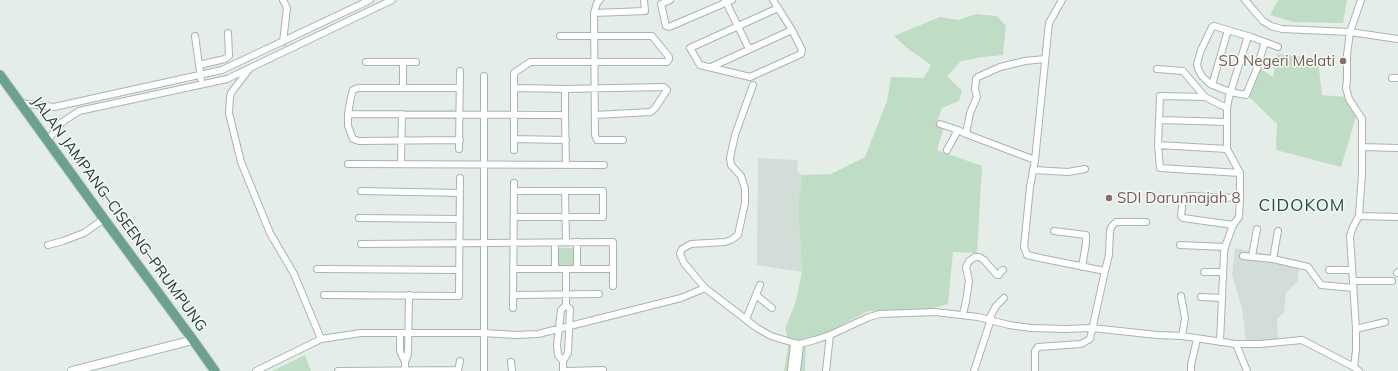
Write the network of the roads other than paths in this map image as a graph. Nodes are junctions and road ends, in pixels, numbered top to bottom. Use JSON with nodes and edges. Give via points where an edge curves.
{"nodes":[{"id":1,"x":283,"y":0,"type":"edge"},
{"id":2,"x":370,"y":0,"type":"edge"},
{"id":3,"x":392,"y":0,"type":"edge"},
{"id":4,"x":600,"y":0,"type":"edge"},
{"id":5,"x":644,"y":0,"type":"edge"},
{"id":6,"x":670,"y":0,"type":"edge"},
{"id":7,"x":773,"y":0,"type":"edge"},
{"id":8,"x":1062,"y":0,"type":"edge"},
{"id":9,"x":1245,"y":0,"type":"edge"},
{"id":10,"x":1361,"y":0,"type":"edge"},
{"id":11,"x":728,"y":1,"type":"edge"},
{"id":12,"x":778,"y":8,"type":"junction"},
{"id":13,"x":594,"y":13,"type":"junction"},
{"id":14,"x":738,"y":26,"type":"junction"},
{"id":15,"x":314,"y":27,"type":"junction"},
{"id":16,"x":792,"y":30,"type":"junction"},
{"id":17,"x":1228,"y":30,"type":"junction"},
{"id":18,"x":1350,"y":32,"type":"junction"},
{"id":19,"x":228,"y":33,"type":"dead end"},
{"id":20,"x":319,"y":34,"type":"junction"},
{"id":21,"x":195,"y":36,"type":"dead end"},
{"id":22,"x":560,"y":36,"type":"dead end"},
{"id":23,"x":594,"y":36,"type":"junction"},
{"id":24,"x":1248,"y":36,"type":"junction"},
{"id":25,"x":1398,"y":39,"type":"edge"},
{"id":26,"x":283,"y":42,"type":"junction"},
{"id":27,"x":1265,"y":42,"type":"junction"},
{"id":28,"x":1278,"y":47,"type":"dead end"},
{"id":29,"x":749,"y":49,"type":"junction"},
{"id":30,"x":1044,"y":59,"type":"junction"},
{"id":31,"x":366,"y":62,"type":"dead end"},
{"id":32,"x":403,"y":62,"type":"junction"},
{"id":33,"x":416,"y":62,"type":"dead end"},
{"id":34,"x":594,"y":63,"type":"junction"},
{"id":35,"x":199,"y":65,"type":"junction"},
{"id":36,"x":251,"y":67,"type":"junction"},
{"id":37,"x":711,"y":67,"type":"junction"},
{"id":38,"x":1157,"y":68,"type":"dead end"},
{"id":39,"x":460,"y":71,"type":"dead end"},
{"id":40,"x":0,"y":75,"type":"edge"},
{"id":41,"x":200,"y":75,"type":"junction"},
{"id":42,"x":484,"y":76,"type":"dead end"},
{"id":43,"x":201,"y":84,"type":"junction"},
{"id":44,"x":753,"y":85,"type":"dead end"},
{"id":45,"x":1212,"y":85,"type":"junction"},
{"id":46,"x":403,"y":87,"type":"junction"},
{"id":47,"x":595,"y":87,"type":"junction"},
{"id":48,"x":459,"y":88,"type":"junction"},
{"id":49,"x":515,"y":88,"type":"junction"},
{"id":50,"x":566,"y":89,"type":"junction"},
{"id":51,"x":95,"y":97,"type":"junction"},
{"id":52,"x":1205,"y":97,"type":"junction"},
{"id":53,"x":1228,"y":100,"type":"junction"},
{"id":54,"x":20,"y":103,"type":"junction"},
{"id":55,"x":97,"y":106,"type":"junction"},
{"id":56,"x":348,"y":114,"type":"junction"},
{"id":57,"x":402,"y":114,"type":"junction"},
{"id":58,"x":460,"y":114,"type":"junction"},
{"id":59,"x":484,"y":114,"type":"junction"},
{"id":60,"x":514,"y":115,"type":"junction"},
{"id":61,"x":564,"y":115,"type":"junction"},
{"id":62,"x":595,"y":115,"type":"junction"},
{"id":63,"x":1159,"y":120,"type":"junction"},
{"id":64,"x":1227,"y":122,"type":"junction"},
{"id":65,"x":940,"y":124,"type":"dead end"},
{"id":66,"x":958,"y":130,"type":"junction"},
{"id":67,"x":966,"y":134,"type":"junction"},
{"id":68,"x":514,"y":139,"type":"junction"},
{"id":69,"x":48,"y":140,"type":"junction"},
{"id":70,"x":401,"y":140,"type":"junction"},
{"id":71,"x":460,"y":140,"type":"junction"},
{"id":72,"x":566,"y":140,"type":"junction"},
{"id":73,"x":623,"y":140,"type":"dead end"},
{"id":74,"x":1158,"y":146,"type":"junction"},
{"id":75,"x":1362,"y":147,"type":"junction"},
{"id":76,"x":1398,"y":148,"type":"edge"},
{"id":77,"x":460,"y":149,"type":"dead end"},
{"id":78,"x":1227,"y":149,"type":"junction"},
{"id":79,"x":514,"y":150,"type":"dead end"},
{"id":80,"x":947,"y":150,"type":"dead end"},
{"id":81,"x":1035,"y":160,"type":"junction"},
{"id":82,"x":348,"y":164,"type":"dead end"},
{"id":83,"x":401,"y":164,"type":"junction"},
{"id":84,"x":483,"y":165,"type":"junction"},
{"id":85,"x":566,"y":165,"type":"junction"},
{"id":86,"x":604,"y":165,"type":"dead end"},
{"id":87,"x":1084,"y":169,"type":"dead end"},
{"id":88,"x":1034,"y":170,"type":"junction"},
{"id":89,"x":1240,"y":173,"type":"junction"},
{"id":90,"x":460,"y":178,"type":"dead end"},
{"id":91,"x":514,"y":183,"type":"dead end"},
{"id":92,"x":361,"y":191,"type":"dead end"},
{"id":93,"x":514,"y":191,"type":"junction"},
{"id":94,"x":565,"y":191,"type":"junction"},
{"id":95,"x":460,"y":193,"type":"junction"},
{"id":96,"x":1240,"y":198,"type":"junction"},
{"id":97,"x":1359,"y":216,"type":"junction"},
{"id":98,"x":514,"y":217,"type":"junction"},
{"id":99,"x":566,"y":217,"type":"junction"},
{"id":100,"x":1398,"y":217,"type":"edge"},
{"id":101,"x":359,"y":218,"type":"dead end"},
{"id":102,"x":104,"y":219,"type":"junction"},
{"id":103,"x":460,"y":219,"type":"junction"},
{"id":104,"x":1146,"y":222,"type":"dead end"},
{"id":105,"x":1233,"y":225,"type":"junction"},
{"id":106,"x":1257,"y":229,"type":"dead end"},
{"id":107,"x":1054,"y":231,"type":"dead end"},
{"id":108,"x":1278,"y":231,"type":"dead end"},
{"id":109,"x":566,"y":242,"type":"junction"},
{"id":110,"x":577,"y":242,"type":"junction"},
{"id":111,"x":514,"y":243,"type":"junction"},
{"id":112,"x":555,"y":243,"type":"junction"},
{"id":113,"x":361,"y":244,"type":"dead end"},
{"id":114,"x":459,"y":244,"type":"junction"},
{"id":115,"x":483,"y":244,"type":"junction"},
{"id":116,"x":1180,"y":244,"type":"dead end"},
{"id":117,"x":48,"y":245,"type":"dead end"},
{"id":118,"x":1225,"y":247,"type":"junction"},
{"id":119,"x":1243,"y":256,"type":"dead end"},
{"id":120,"x":1252,"y":256,"type":"junction"},
{"id":121,"x":1273,"y":260,"type":"junction"},
{"id":122,"x":1082,"y":267,"type":"junction"},
{"id":123,"x":514,"y":268,"type":"junction"},
{"id":124,"x":555,"y":268,"type":"junction"},
{"id":125,"x":566,"y":268,"type":"junction"},
{"id":126,"x":577,"y":268,"type":"junction"},
{"id":127,"x":613,"y":268,"type":"junction"},
{"id":128,"x":317,"y":269,"type":"dead end"},
{"id":129,"x":459,"y":270,"type":"junction"},
{"id":130,"x":1003,"y":270,"type":"dead end"},
{"id":131,"x":1329,"y":270,"type":"dead end"},
{"id":132,"x":1352,"y":270,"type":"junction"},
{"id":133,"x":1105,"y":271,"type":"junction"},
{"id":134,"x":1204,"y":272,"type":"dead end"},
{"id":135,"x":1223,"y":272,"type":"junction"},
{"id":136,"x":1392,"y":281,"type":"dead end"},
{"id":137,"x":1353,"y":284,"type":"junction"},
{"id":138,"x":760,"y":285,"type":"dead end"},
{"id":139,"x":613,"y":286,"type":"dead end"},
{"id":140,"x":705,"y":288,"type":"junction"},
{"id":141,"x":566,"y":294,"type":"junction"},
{"id":142,"x":599,"y":294,"type":"dead end"},
{"id":143,"x":324,"y":295,"type":"dead end"},
{"id":144,"x":514,"y":295,"type":"junction"},
{"id":145,"x":756,"y":295,"type":"junction"},
{"id":146,"x":409,"y":296,"type":"junction"},
{"id":147,"x":1181,"y":296,"type":"dead end"},
{"id":148,"x":1201,"y":297,"type":"dead end"},
{"id":149,"x":1004,"y":298,"type":"dead end"},
{"id":150,"x":1222,"y":298,"type":"junction"},
{"id":151,"x":566,"y":305,"type":"junction"},
{"id":152,"x":514,"y":308,"type":"dead end"},
{"id":153,"x":772,"y":308,"type":"dead end"},
{"id":154,"x":963,"y":314,"type":"junction"},
{"id":155,"x":746,"y":319,"type":"junction"},
{"id":156,"x":990,"y":319,"type":"junction"},
{"id":157,"x":1385,"y":322,"type":"dead end"},
{"id":158,"x":569,"y":328,"type":"junction"},
{"id":159,"x":1092,"y":328,"type":"junction"},
{"id":160,"x":1356,"y":329,"type":"junction"},
{"id":161,"x":559,"y":330,"type":"junction"},
{"id":162,"x":483,"y":333,"type":"junction"},
{"id":163,"x":400,"y":334,"type":"junction"},
{"id":164,"x":409,"y":334,"type":"junction"},
{"id":165,"x":830,"y":335,"type":"junction"},
{"id":166,"x":1182,"y":336,"type":"junction"},
{"id":167,"x":1196,"y":339,"type":"junction"},
{"id":168,"x":194,"y":340,"type":"junction"},
{"id":169,"x":318,"y":340,"type":"junction"},
{"id":170,"x":1220,"y":342,"type":"junction"},
{"id":171,"x":797,"y":343,"type":"junction"},
{"id":172,"x":1236,"y":344,"type":"junction"},
{"id":173,"x":460,"y":361,"type":"dead end"},
{"id":174,"x":563,"y":361,"type":"junction"},
{"id":175,"x":405,"y":362,"type":"junction"},
{"id":176,"x":511,"y":362,"type":"dead end"},
{"id":177,"x":1356,"y":369,"type":"edge"},
{"id":178,"x":405,"y":370,"type":"edge"},
{"id":179,"x":458,"y":370,"type":"edge"},
{"id":180,"x":603,"y":370,"type":"edge"},
{"id":181,"x":73,"y":371,"type":"edge"},
{"id":182,"x":215,"y":371,"type":"edge"},
{"id":183,"x":256,"y":371,"type":"edge"},
{"id":184,"x":339,"y":371,"type":"edge"},
{"id":185,"x":484,"y":371,"type":"edge"},
{"id":186,"x":512,"y":371,"type":"edge"},
{"id":187,"x":563,"y":371,"type":"edge"},
{"id":188,"x":567,"y":371,"type":"edge"},
{"id":189,"x":791,"y":371,"type":"edge"},
{"id":190,"x":797,"y":371,"type":"edge"},
{"id":191,"x":826,"y":371,"type":"edge"},
{"id":192,"x":974,"y":371,"type":"edge"},
{"id":193,"x":1035,"y":371,"type":"edge"},
{"id":194,"x":1191,"y":371,"type":"edge"},
{"id":195,"x":1247,"y":371,"type":"edge"}],
"edges":[{"from":1,"to":26,"type":"street","via":[[287,8]]},
{"from":2,"to":15,"type":"street"},
{"from":3,"to":20,"type":"street"},
{"from":4,"to":13,"type":"street","via":[[596,3]]},
{"from":5,"to":13,"type":"street","via":[[645,11]]},
{"from":6,"to":11,"type":"street","via":[[661,4],[666,26],[669,28]]},
{"from":7,"to":12,"type":"street"},
{"from":8,"to":30,"type":"street","via":[[1048,23]]},
{"from":9,"to":18,"type":"street","via":[[1263,21],[1271,26],[1282,29]]},
{"from":10,"to":18,"type":"street"},
{"from":11,"to":14,"type":"street"},
{"from":12,"to":14,"type":"street"},
{"from":12,"to":16,"type":"street"},
{"from":13,"to":23,"type":"street"},
{"from":14,"to":29,"type":"street"},
{"from":14,"to":37,"type":"street","via":[[690,48],[700,65]]},
{"from":15,"to":20,"type":"street"},
{"from":15,"to":26,"type":"street"},
{"from":16,"to":29,"type":"street"},
{"from":16,"to":37,"type":"street","via":[[802,50],[801,54],[750,77]]},
{"from":17,"to":24,"type":"street"},
{"from":17,"to":45,"type":"street"},
{"from":17,"to":45,"type":"street","via":[[1212,27],[1201,50],[1198,69]]},
{"from":18,"to":25,"type":"street"},
{"from":18,"to":75,"type":"street","via":[[1346,88],[1349,99],[1362,117]]},
{"from":19,"to":35,"type":"street","via":[[229,56]]},
{"from":20,"to":36,"type":"street"},
{"from":21,"to":35,"type":"street"},
{"from":22,"to":23,"type":"street"},
{"from":23,"to":34,"type":"street"},
{"from":23,"to":34,"type":"street","via":[[652,36],[669,58],[667,62]]},
{"from":24,"to":27,"type":"street"},
{"from":24,"to":53,"type":"street"},
{"from":26,"to":41,"type":"street","via":[[222,70]]},
{"from":27,"to":28,"type":"street"},
{"from":27,"to":53,"type":"street","via":[[1247,93]]},
{"from":29,"to":37,"type":"street"},
{"from":30,"to":67,"type":"street","via":[[1000,67],[978,76],[975,89],[977,97],[970,113]]},
{"from":30,"to":81,"type":"street"},
{"from":31,"to":32,"type":"street"},
{"from":32,"to":33,"type":"street"},
{"from":32,"to":46,"type":"street"},
{"from":34,"to":47,"type":"street"},
{"from":34,"to":49,"type":"street","via":[[530,62],[515,72]]},
{"from":35,"to":41,"type":"street"},
{"from":36,"to":43,"type":"street","via":[[227,78]]},
{"from":36,"to":169,"type":"street","via":[[230,97],[230,113],[241,162],[270,233],[294,274]]},
{"from":38,"to":52,"type":"street","via":[[1184,71]]},
{"from":39,"to":48,"type":"street"},
{"from":40,"to":54,"type":"main road","name":"JALAN JAMPANG–CISEENG–PRUMPUNG"},
{"from":41,"to":43,"type":"street"},
{"from":41,"to":51,"type":"street"},
{"from":42,"to":59,"type":"street"},
{"from":43,"to":55,"type":"street"},
{"from":44,"to":140,"type":"street","via":[[735,135],[730,158],[731,165],[741,176],[745,189],[745,203],[738,235],[725,242],[691,244],[682,249],[680,254],[684,263]]},
{"from":45,"to":53,"type":"street"},
{"from":46,"to":48,"type":"street"},
{"from":46,"to":56,"type":"street","via":[[354,90]]},
{"from":47,"to":50,"type":"street"},
{"from":47,"to":62,"type":"street"},
{"from":47,"to":62,"type":"street","via":[[664,87],[666,90],[650,112]]},
{"from":48,"to":58,"type":"street"},
{"from":49,"to":50,"type":"street"},
{"from":49,"to":60,"type":"street"},
{"from":50,"to":61,"type":"street"},
{"from":51,"to":54,"type":"street","via":[[54,107]]},
{"from":51,"to":55,"type":"street"},
{"from":52,"to":53,"type":"street"},
{"from":52,"to":63,"type":"street","via":[[1160,96]]},
{"from":53,"to":64,"type":"street"},
{"from":54,"to":69,"type":"main road","name":"JALAN JAMPANG–CISEENG–PRUMPUNG"},
{"from":55,"to":69,"type":"street","via":[[79,111],[61,123]]},
{"from":56,"to":57,"type":"street"},
{"from":56,"to":70,"type":"street","via":[[348,126],[353,140]]},
{"from":57,"to":58,"type":"street"},
{"from":57,"to":70,"type":"street"},
{"from":58,"to":59,"type":"street"},
{"from":58,"to":71,"type":"street"},
{"from":59,"to":60,"type":"street"},
{"from":59,"to":84,"type":"street"},
{"from":60,"to":61,"type":"street"},
{"from":60,"to":68,"type":"street"},
{"from":61,"to":72,"type":"street"},
{"from":62,"to":73,"type":"street","via":[[597,140]]},
{"from":63,"to":64,"type":"street"},
{"from":63,"to":74,"type":"street"},
{"from":64,"to":78,"type":"street"},
{"from":65,"to":66,"type":"street"},
{"from":66,"to":67,"type":"street"},
{"from":66,"to":80,"type":"street"},
{"from":67,"to":81,"type":"street"},
{"from":68,"to":72,"type":"street"},
{"from":68,"to":79,"type":"street"},
{"from":69,"to":102,"type":"main road","name":"JALAN JAMPANG–CISEENG–PRUMPUNG"},
{"from":70,"to":71,"type":"street"},
{"from":70,"to":83,"type":"street"},
{"from":71,"to":77,"type":"street"},
{"from":72,"to":85,"type":"street"},
{"from":74,"to":78,"type":"street"},
{"from":74,"to":89,"type":"street","via":[[1160,168]]},
{"from":75,"to":76,"type":"street"},
{"from":75,"to":97,"type":"street"},
{"from":78,"to":89,"type":"street"},
{"from":81,"to":88,"type":"street"},
{"from":82,"to":83,"type":"street"},
{"from":83,"to":84,"type":"street"},
{"from":84,"to":85,"type":"street"},
{"from":84,"to":115,"type":"street"},
{"from":85,"to":86,"type":"street"},
{"from":87,"to":88,"type":"street","via":[[1068,172]]},
{"from":88,"to":122,"type":"street","via":[[1024,240],[1025,253]]},
{"from":89,"to":96,"type":"street"},
{"from":90,"to":95,"type":"street"},
{"from":91,"to":93,"type":"street"},
{"from":92,"to":95,"type":"street"},
{"from":93,"to":94,"type":"street"},
{"from":93,"to":98,"type":"street"},
{"from":94,"to":99,"type":"street"},
{"from":94,"to":99,"type":"street","via":[[603,191],[603,217]]},
{"from":95,"to":103,"type":"street"},
{"from":96,"to":105,"type":"street","via":[[1239,217]]},
{"from":96,"to":105,"type":"street","via":[[1183,198],[1183,218]]},
{"from":97,"to":100,"type":"street"},
{"from":97,"to":132,"type":"street","via":[[1350,236]]},
{"from":98,"to":99,"type":"street"},
{"from":98,"to":111,"type":"street"},
{"from":99,"to":109,"type":"street"},
{"from":101,"to":103,"type":"street"},
{"from":102,"to":117,"type":"street","via":[[84,233]]},
{"from":102,"to":168,"type":"main road","name":"JALAN JAMPANG–CISEENG–PRUMPUNG"},
{"from":103,"to":114,"type":"street"},
{"from":104,"to":133,"type":"street","via":[[1116,222],[1112,226]]},
{"from":105,"to":118,"type":"street"},
{"from":106,"to":120,"type":"street"},
{"from":107,"to":122,"type":"street","via":[[1086,235]]},
{"from":108,"to":121,"type":"street"},
{"from":109,"to":110,"type":"street"},
{"from":109,"to":112,"type":"street"},
{"from":110,"to":126,"type":"street"},
{"from":110,"to":127,"type":"street","via":[[612,242]]},
{"from":111,"to":112,"type":"street"},
{"from":111,"to":115,"type":"street"},
{"from":111,"to":123,"type":"street"},
{"from":112,"to":124,"type":"street"},
{"from":113,"to":114,"type":"street"},
{"from":114,"to":115,"type":"street"},
{"from":114,"to":129,"type":"street"},
{"from":115,"to":162,"type":"street"},
{"from":116,"to":118,"type":"street"},
{"from":118,"to":135,"type":"street"},
{"from":119,"to":120,"type":"street"},
{"from":120,"to":121,"type":"street"},
{"from":121,"to":137,"type":"street","via":[[1309,268],[1321,285]]},
{"from":122,"to":133,"type":"street"},
{"from":123,"to":124,"type":"street"},
{"from":123,"to":144,"type":"street"},
{"from":124,"to":125,"type":"street"},
{"from":125,"to":126,"type":"street"},
{"from":125,"to":141,"type":"street"},
{"from":126,"to":127,"type":"street"},
{"from":127,"to":139,"type":"street"},
{"from":128,"to":129,"type":"street"},
{"from":129,"to":146,"type":"street","via":[[459,296]]},
{"from":130,"to":154,"type":"street","via":[[997,275],[979,257],[969,261],[966,267],[969,281]]},
{"from":131,"to":132,"type":"street"},
{"from":132,"to":137,"type":"street"},
{"from":133,"to":159,"type":"street"},
{"from":134,"to":135,"type":"street"},
{"from":135,"to":150,"type":"street"},
{"from":136,"to":137,"type":"street"},
{"from":137,"to":160,"type":"street"},
{"from":138,"to":145,"type":"street"},
{"from":140,"to":155,"type":"street"},
{"from":140,"to":158,"type":"street","via":[[681,298]]},
{"from":141,"to":142,"type":"street"},
{"from":141,"to":144,"type":"street"},
{"from":141,"to":151,"type":"street"},
{"from":143,"to":146,"type":"street"},
{"from":144,"to":152,"type":"street"},
{"from":145,"to":153,"type":"street"},
{"from":145,"to":155,"type":"street"},
{"from":146,"to":164,"type":"street"},
{"from":147,"to":166,"type":"street","via":[[1186,318]]},
{"from":148,"to":150,"type":"street"},
{"from":149,"to":156,"type":"street","via":[[996,306]]},
{"from":150,"to":170,"type":"street"},
{"from":151,"to":158,"type":"street","via":[[570,309]]},
{"from":151,"to":161,"type":"street","via":[[561,310]]},
{"from":154,"to":156,"type":"street"},
{"from":154,"to":165,"type":"street","via":[[880,314]]},
{"from":155,"to":171,"type":"street","via":[[771,336]]},
{"from":156,"to":159,"type":"street","via":[[1031,328]]},
{"from":156,"to":192,"type":"street"},
{"from":157,"to":160,"type":"street"},
{"from":158,"to":161,"type":"street"},
{"from":158,"to":174,"type":"street","via":[[568,353]]},
{"from":159,"to":166,"type":"street"},
{"from":159,"to":193,"type":"street","via":[[1090,339],[1085,343],[1036,348]]},
{"from":160,"to":177,"type":"street"},
{"from":161,"to":162,"type":"street","via":[[516,335]]},
{"from":161,"to":174,"type":"street","via":[[557,352]]},
{"from":162,"to":164,"type":"street"},
{"from":162,"to":185,"type":"street"},
{"from":163,"to":164,"type":"street"},
{"from":163,"to":169,"type":"street","via":[[361,333]]},
{"from":163,"to":175,"type":"street","via":[[400,351]]},
{"from":164,"to":175,"type":"street"},
{"from":165,"to":171,"type":"street"},
{"from":165,"to":191,"type":"street"},
{"from":166,"to":167,"type":"street"},
{"from":167,"to":170,"type":"street"},
{"from":167,"to":194,"type":"street"},
{"from":168,"to":181,"type":"street"},
{"from":168,"to":182,"type":"main road","name":"JALAN JAMPANG–CISEENG–PRUMPUNG"},
{"from":169,"to":183,"type":"street"},
{"from":170,"to":172,"type":"street"},
{"from":171,"to":189,"type":"street"},
{"from":171,"to":190,"type":"street"},
{"from":172,"to":177,"type":"street","via":[[1302,340]]},
{"from":172,"to":195,"type":"street"},
{"from":173,"to":179,"type":"street"},
{"from":174,"to":187,"type":"street"},
{"from":175,"to":178,"type":"street"},
{"from":176,"to":186,"type":"street"},
{"from":178,"to":179,"type":"street"},
{"from":178,"to":184,"type":"street"},
{"from":180,"to":188,"type":"street"}]}
